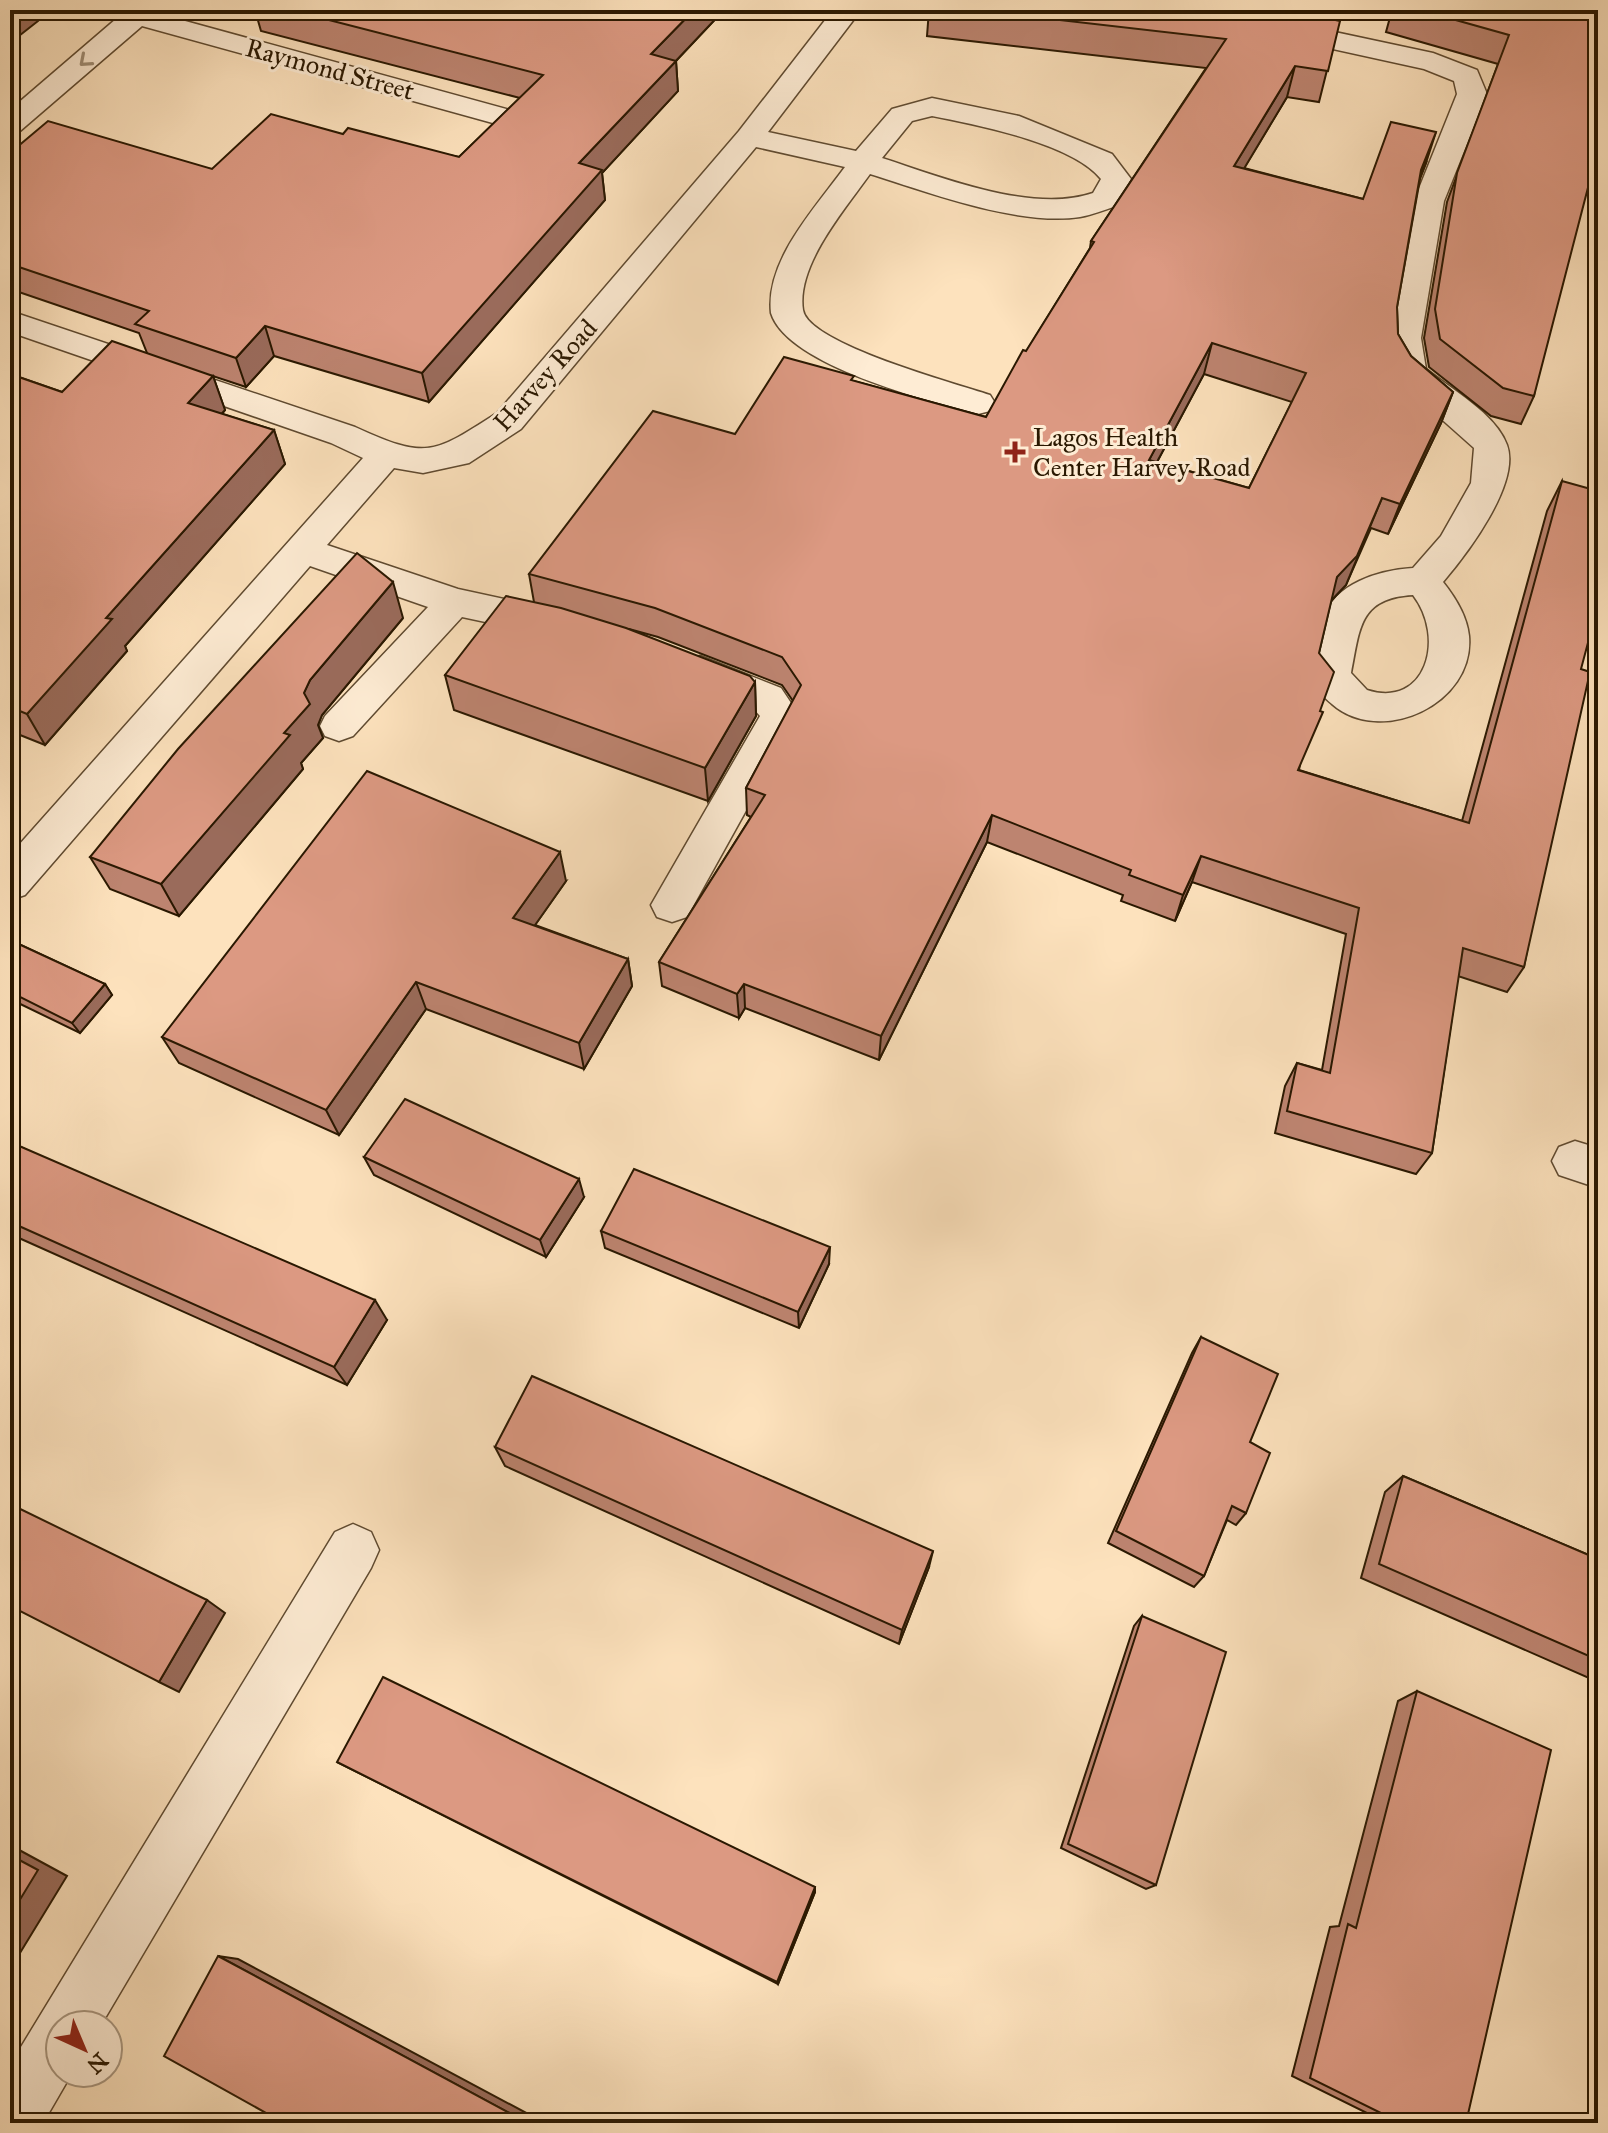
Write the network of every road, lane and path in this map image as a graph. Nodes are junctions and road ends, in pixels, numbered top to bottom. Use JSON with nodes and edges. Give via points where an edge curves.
{"nodes":[{"id":1,"x":847,"y":10,"type":"edge"},
{"id":2,"x":1193,"y":10,"type":"edge"},
{"id":3,"x":131,"y":12,"type":"edge"},
{"id":4,"x":500,"y":116,"type":"edge"},
{"id":5,"x":10,"y":125,"type":"edge"},
{"id":6,"x":749,"y":137,"type":"junction"},
{"id":7,"x":863,"y":162,"type":"junction"},
{"id":8,"x":10,"y":321,"type":"edge"},
{"id":9,"x":978,"y":403,"type":"dead end"},
{"id":10,"x":386,"y":455,"type":"junction"},
{"id":11,"x":300,"y":549,"type":"junction"},
{"id":12,"x":1423,"y":581,"type":"dead end"},
{"id":13,"x":454,"y":602,"type":"junction"},
{"id":14,"x":584,"y":631,"type":"edge"},
{"id":15,"x":671,"y":659,"type":"edge"},
{"id":16,"x":339,"y":726,"type":"dead end"},
{"id":17,"x":28,"y":834,"type":"edge"},
{"id":18,"x":10,"y":883,"type":"edge"},
{"id":19,"x":672,"y":905,"type":"dead end"},
{"id":20,"x":353,"y":1550,"type":"dead end"},
{"id":21,"x":78,"y":2009,"type":"edge"},
{"id":22,"x":44,"y":2065,"type":"edge"},
{"id":23,"x":10,"y":2121,"type":"edge"}],
"edges":[{"from":1,"to":6,"type":"street","name":"Harvey Road"},
{"from":2,"to":12,"type":"street","via":[[1433,62],[1467,76],[1472,94],[1429,201],[1405,338],[1407,364],[1414,376],[1480,431],[1491,447],[1489,483],[1454,545]]},
{"from":3,"to":4,"type":"street","name":"Raymond Street"},
{"from":3,"to":5,"type":"street","one_way":true},
{"from":6,"to":7,"type":"street"},
{"from":6,"to":10,"type":"street","name":"Harvey Road","via":[[509,421],[457,455],[423,461]]},
{"from":7,"to":7,"type":"street","via":[[902,115],[932,107],[1009,122],[1101,160],[1116,179],[1115,190],[1099,205],[1055,212]]},
{"from":7,"to":9,"type":"street","via":[[796,263],[786,305],[790,320],[852,361]]},
{"from":8,"to":10,"type":"street","name":"Harvey Road","via":[[343,435]]},
{"from":10,"to":11,"type":"street"},
{"from":11,"to":13,"type":"street"},
{"from":11,"to":17,"type":"street"},
{"from":13,"to":14,"type":"street"},
{"from":13,"to":16,"type":"street"},
{"from":15,"to":19,"type":"street","via":[[767,698],[780,715]]},
{"from":17,"to":18,"type":"street"},
{"from":20,"to":21,"type":"street"},
{"from":22,"to":23,"type":"street"}]}
